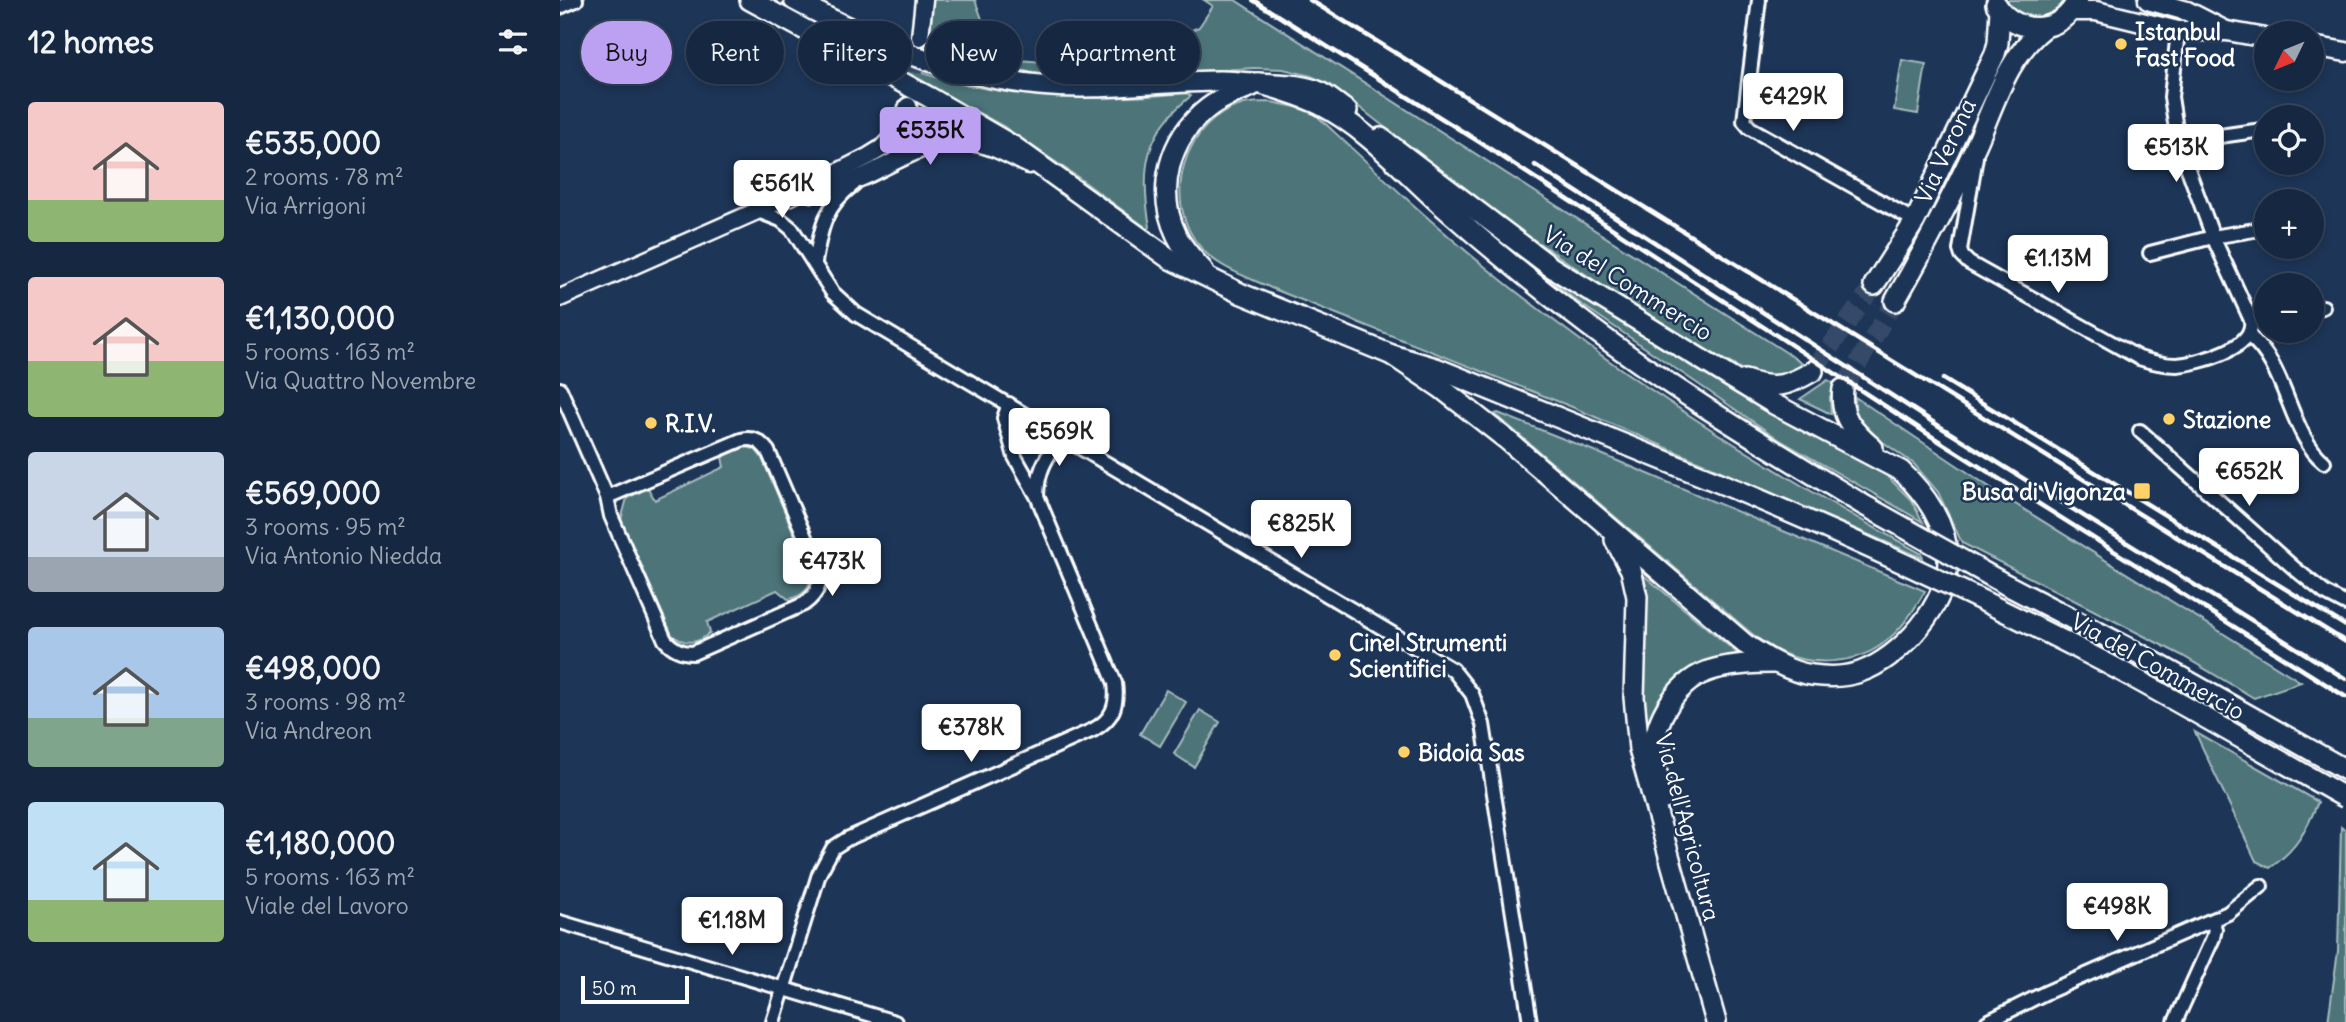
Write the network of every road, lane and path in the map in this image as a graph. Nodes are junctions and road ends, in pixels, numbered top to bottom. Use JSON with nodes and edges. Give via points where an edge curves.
{"nodes":[{"id":1,"x":576,"y":0,"type":"edge"},
{"id":2,"x":750,"y":0,"type":"edge"},
{"id":3,"x":794,"y":0,"type":"edge"},
{"id":4,"x":924,"y":0,"type":"edge"},
{"id":5,"x":1759,"y":0,"type":"edge"},
{"id":6,"x":2148,"y":0,"type":"edge"},
{"id":7,"x":1995,"y":2,"type":"edge"},
{"id":8,"x":2074,"y":6,"type":"edge"},
{"id":9,"x":560,"y":7,"type":"edge"},
{"id":10,"x":2045,"y":27,"type":"junction"},
{"id":11,"x":2178,"y":31,"type":"junction"},
{"id":12,"x":2227,"y":31,"type":"junction"},
{"id":13,"x":2254,"y":36,"type":"edge"},
{"id":14,"x":920,"y":37,"type":"tunnel mouth"},
{"id":15,"x":2324,"y":48,"type":"edge"},
{"id":16,"x":2346,"y":52,"type":"edge"},
{"id":17,"x":1258,"y":83,"type":"junction"},
{"id":18,"x":908,"y":106,"type":"tunnel mouth"},
{"id":19,"x":2254,"y":131,"type":"edge"},
{"id":20,"x":2178,"y":142,"type":"junction"},
{"id":21,"x":1974,"y":150,"type":"junction"},
{"id":22,"x":865,"y":176,"type":"junction"},
{"id":23,"x":1072,"y":186,"type":"junction"},
{"id":24,"x":791,"y":196,"type":"junction"},
{"id":25,"x":758,"y":211,"type":"junction"},
{"id":26,"x":1915,"y":221,"type":"junction"},
{"id":27,"x":2254,"y":230,"type":"edge"},
{"id":28,"x":2213,"y":237,"type":"junction"},
{"id":29,"x":2150,"y":253,"type":"dead end"},
{"id":30,"x":815,"y":262,"type":"junction"},
{"id":31,"x":1211,"y":279,"type":"junction"},
{"id":32,"x":1874,"y":285,"type":"tunnel mouth"},
{"id":33,"x":560,"y":298,"type":"edge"},
{"id":34,"x":1895,"y":300,"type":"tunnel mouth"},
{"id":35,"x":2254,"y":319,"type":"edge"},
{"id":36,"x":2251,"y":320,"type":"junction"},
{"id":37,"x":2249,"y":336,"type":"junction"},
{"id":38,"x":1392,"y":355,"type":"junction"},
{"id":39,"x":1813,"y":371,"type":"tunnel mouth"},
{"id":40,"x":1727,"y":374,"type":"junction"},
{"id":41,"x":560,"y":389,"type":"edge"},
{"id":42,"x":1843,"y":389,"type":"tunnel mouth"},
{"id":43,"x":1009,"y":404,"type":"junction"},
{"id":44,"x":2140,"y":431,"type":"dead end"},
{"id":45,"x":1061,"y":435,"type":"junction"},
{"id":46,"x":2324,"y":462,"type":"dead end"},
{"id":47,"x":1901,"y":471,"type":"junction"},
{"id":48,"x":607,"y":496,"type":"junction"},
{"id":49,"x":1037,"y":496,"type":"junction"},
{"id":50,"x":1605,"y":524,"type":"junction"},
{"id":51,"x":2346,"y":604,"type":"edge"},
{"id":52,"x":1776,"y":663,"type":"junction"},
{"id":53,"x":2346,"y":770,"type":"edge"},
{"id":54,"x":2346,"y":798,"type":"edge"},
{"id":55,"x":2261,"y":886,"type":"dead end"},
{"id":56,"x":2211,"y":920,"type":"junction"},
{"id":57,"x":560,"y":922,"type":"edge"},
{"id":58,"x":783,"y":989,"type":"junction"},
{"id":59,"x":773,"y":1022,"type":"edge"},
{"id":60,"x":895,"y":1022,"type":"edge"},
{"id":61,"x":1530,"y":1022,"type":"edge"},
{"id":62,"x":1716,"y":1022,"type":"edge"},
{"id":63,"x":1730,"y":1022,"type":"edge"},
{"id":64,"x":1987,"y":1022,"type":"edge"},
{"id":65,"x":2175,"y":1022,"type":"edge"}],
"edges":[{"from":1,"to":9,"type":"street"},
{"from":2,"to":23,"type":"main road","name":"Via del Commercio","via":[[929,97]]},
{"from":3,"to":17,"type":"main road","name":"Via del Commercio","via":[[888,47],[986,78],[1098,88]]},
{"from":4,"to":14,"type":"street"},
{"from":5,"to":26,"type":"street","name":"Via Verona","via":[[1744,121]]},
{"from":6,"to":12,"type":"main road","via":[[2187,11]]},
{"from":7,"to":10,"type":"main road","via":[[2020,25]]},
{"from":7,"to":26,"type":"main road","name":"Via Verona","via":[[1995,54]]},
{"from":8,"to":10,"type":"main road","name":"Via Verona","via":[[2060,22]]},
{"from":8,"to":11,"type":"main road"},
{"from":10,"to":21,"type":"main road","name":"Via Verona","via":[[2008,71]]},
{"from":11,"to":12,"type":"main road"},
{"from":11,"to":20,"type":"street","via":[[2172,97]]},
{"from":12,"to":13,"type":"main road"},
{"from":15,"to":16,"type":"main road"},
{"from":17,"to":31,"type":"main road","name":"Via del Commercio","via":[[1198,116],[1181,136],[1169,163],[1167,196],[1172,224],[1182,245]]},
{"from":17,"to":40,"type":"main road","name":"Via del Commercio","via":[[1316,90],[1551,267]]},
{"from":17,"to":53,"type":"main road","name":"Via del Commercio","bridge":true,"via":[[1317,103],[1340,117],[1575,316],[1781,455],[2005,584]]},
{"from":18,"to":24,"type":"street","via":[[900,126],[881,148]]},
{"from":19,"to":20,"type":"street"},
{"from":20,"to":28,"type":"street"},
{"from":21,"to":34,"type":"main road","name":"Via Verona"},
{"from":21,"to":37,"type":"street","via":[[1960,250],[1969,263],[2147,361],[2175,365],[2198,361],[2242,344]]},
{"from":22,"to":23,"type":"street","via":[[905,156],[955,141],[992,147]]},
{"from":22,"to":24,"type":"street"},
{"from":22,"to":30,"type":"street","via":[[830,208]]},
{"from":23,"to":31,"type":"main road","name":"Via del Commercio","via":[[1170,259]]},
{"from":24,"to":25,"type":"street"},
{"from":25,"to":30,"type":"street","via":[[792,229]]},
{"from":25,"to":33,"type":"street"},
{"from":26,"to":32,"type":"main road","name":"Via Verona"},
{"from":27,"to":28,"type":"street"},
{"from":28,"to":29,"type":"street"},
{"from":28,"to":36,"type":"street"},
{"from":30,"to":43,"type":"street","via":[[832,292],[856,314]]},
{"from":31,"to":38,"type":"main road","name":"Via del Commercio"},
{"from":35,"to":36,"type":"street"},
{"from":36,"to":37,"type":"street"},
{"from":37,"to":46,"type":"street","via":[[2270,360],[2309,445]]},
{"from":38,"to":50,"type":"main road","name":"Via del Commercio","via":[[1467,408]]},
{"from":38,"to":54,"type":"main road","name":"Via del Commercio","bridge":true,"via":[[1448,372],[1904,564],[2107,664]]},
{"from":39,"to":40,"type":"main road","via":[[1779,386]]},
{"from":40,"to":47,"type":"main road","name":"Via del Commercio"},
{"from":41,"to":48,"type":"street"},
{"from":42,"to":47,"type":"main road","via":[[1846,419]]},
{"from":43,"to":45,"type":"street"},
{"from":43,"to":49,"type":"street","via":[[1006,431]]},
{"from":44,"to":51,"type":"street","via":[[2294,568]]},
{"from":45,"to":49,"type":"street","via":[[1043,462]]},
{"from":45,"to":61,"type":"street","via":[[1453,670],[1472,694],[1483,724]]},
{"from":47,"to":52,"type":"main road","name":"Via del Commercio","via":[[1932,509],[1947,550],[1945,579],[1925,620],[1901,648],[1860,672],[1811,675]]},
{"from":48,"to":48,"type":"street","via":[[611,516],[665,640],[678,650],[693,653],[804,604],[818,590],[817,565],[768,451],[757,440],[741,440]]},
{"from":49,"to":58,"type":"street","via":[[1115,682],[1113,713],[1093,730],[833,848],[819,874]]},
{"from":50,"to":52,"type":"main road","name":"Via del Commercio","via":[[1745,644]]},
{"from":50,"to":62,"type":"main road","name":"Via dell'Agricoltura","via":[[1635,583],[1639,749]]},
{"from":52,"to":63,"type":"main road","name":"Via dell'Agricoltura","via":[[1713,669],[1691,680],[1667,706],[1654,756]]},
{"from":55,"to":56,"type":"street","via":[[2238,907]]},
{"from":56,"to":64,"type":"street"},
{"from":56,"to":65,"type":"street","via":[[2213,938]]},
{"from":57,"to":58,"type":"street"},
{"from":58,"to":59,"type":"street"},
{"from":58,"to":60,"type":"street"}]}
